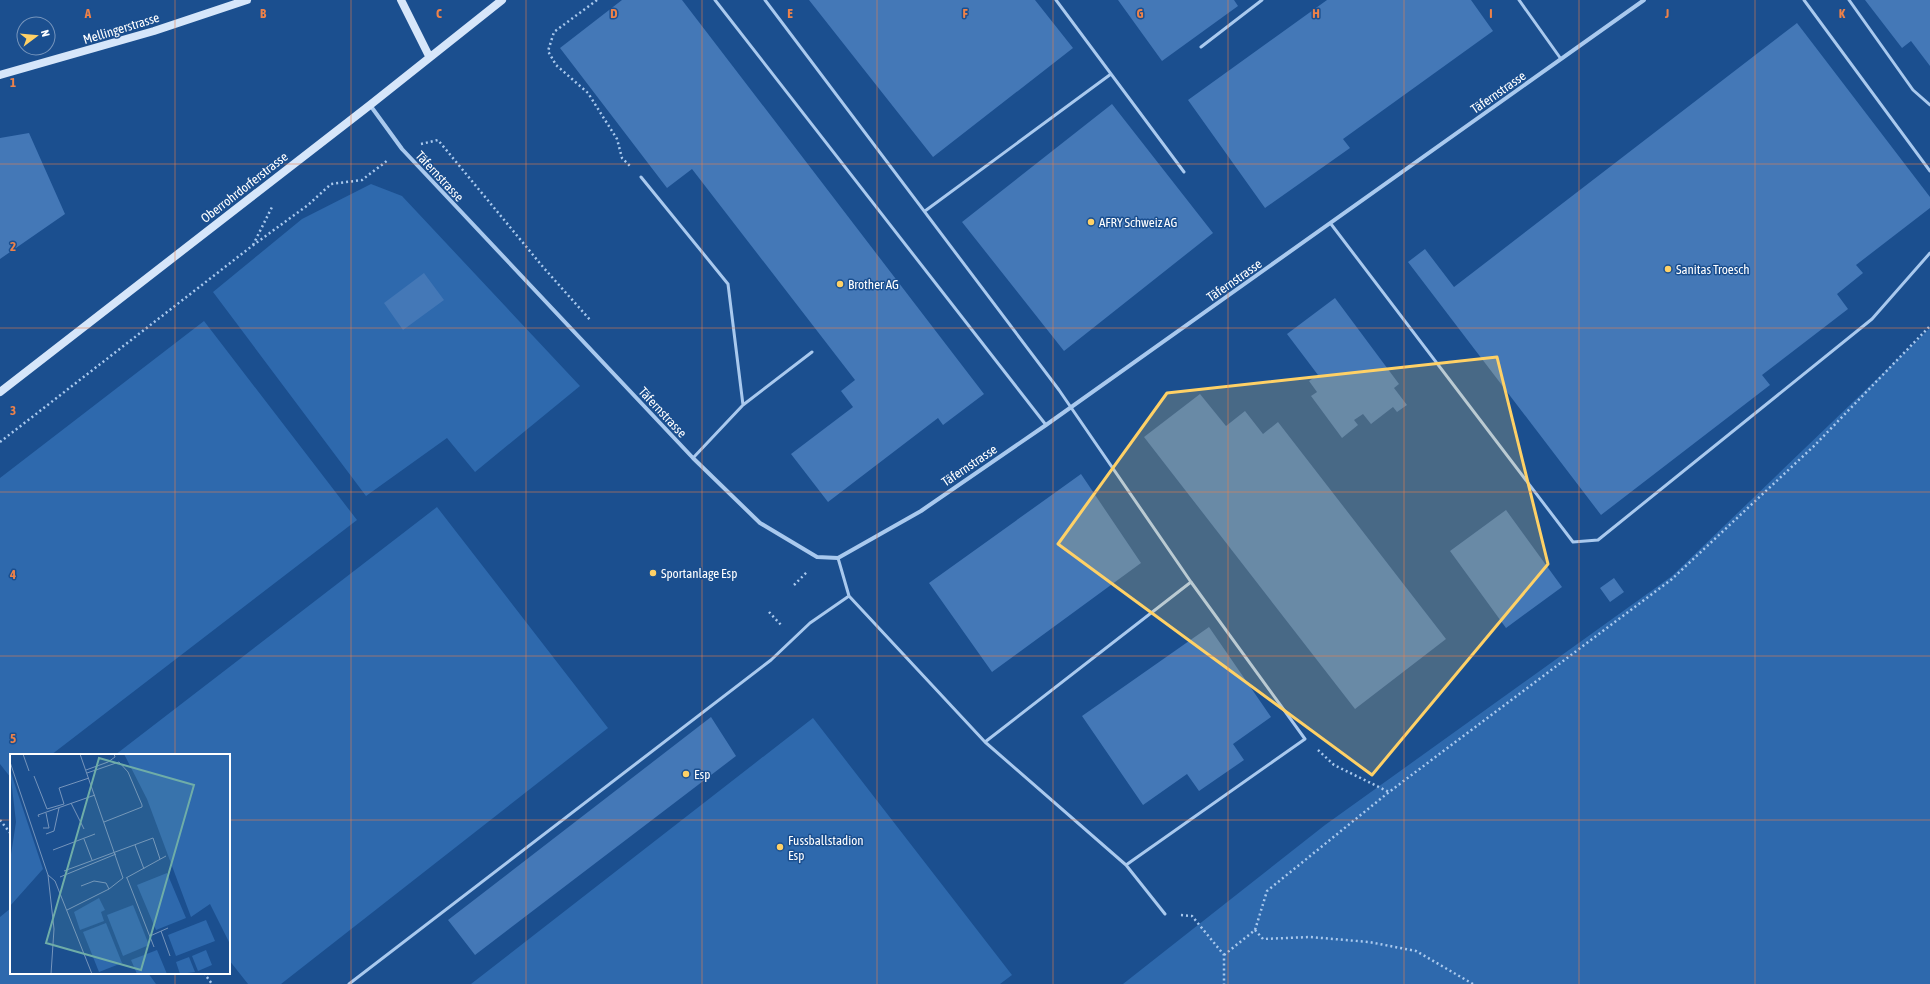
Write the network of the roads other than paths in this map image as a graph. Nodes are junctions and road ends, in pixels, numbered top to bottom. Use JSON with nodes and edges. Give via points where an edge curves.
{"nodes":[{"id":1,"x":248,"y":0,"type":"edge"},
{"id":2,"x":401,"y":0,"type":"edge"},
{"id":3,"x":502,"y":0,"type":"edge"},
{"id":4,"x":715,"y":0,"type":"edge"},
{"id":5,"x":765,"y":0,"type":"edge"},
{"id":6,"x":1056,"y":0,"type":"edge"},
{"id":7,"x":1262,"y":0,"type":"edge"},
{"id":8,"x":1519,"y":0,"type":"edge"},
{"id":9,"x":1644,"y":0,"type":"edge"},
{"id":10,"x":1804,"y":0,"type":"edge"},
{"id":11,"x":1849,"y":0,"type":"edge"},
{"id":12,"x":1201,"y":47,"type":"dead end"},
{"id":13,"x":429,"y":56,"type":"junction"},
{"id":14,"x":1561,"y":60,"type":"junction"},
{"id":15,"x":1111,"y":74,"type":"junction"},
{"id":16,"x":0,"y":75,"type":"edge"},
{"id":17,"x":370,"y":105,"type":"junction"},
{"id":18,"x":1930,"y":105,"type":"edge"},
{"id":19,"x":1930,"y":171,"type":"edge"},
{"id":20,"x":1184,"y":172,"type":"dead end"},
{"id":21,"x":641,"y":177,"type":"road end"},
{"id":22,"x":925,"y":211,"type":"junction"},
{"id":23,"x":1331,"y":224,"type":"junction"},
{"id":24,"x":1930,"y":253,"type":"edge"},
{"id":25,"x":812,"y":352,"type":"dead end"},
{"id":26,"x":0,"y":392,"type":"edge"},
{"id":27,"x":743,"y":405,"type":"junction"},
{"id":28,"x":1071,"y":407,"type":"junction"},
{"id":29,"x":1046,"y":425,"type":"junction"},
{"id":30,"x":693,"y":458,"type":"junction"},
{"id":31,"x":838,"y":558,"type":"junction"},
{"id":32,"x":1191,"y":582,"type":"junction"},
{"id":33,"x":849,"y":596,"type":"junction"},
{"id":34,"x":985,"y":742,"type":"junction"},
{"id":35,"x":1126,"y":865,"type":"junction"},
{"id":36,"x":1165,"y":914,"type":"road end"},
{"id":37,"x":354,"y":983,"type":"edge"},
{"id":38,"x":349,"y":984,"type":"edge"}],
"edges":[{"from":1,"to":16,"type":"main road","name":"Mellingerstrasse","via":[[154,31]]},
{"from":2,"to":13,"type":"main road"},
{"from":3,"to":13,"type":"main road","name":"Oberrohrdorferstrasse"},
{"from":4,"to":29,"type":"lane"},
{"from":5,"to":22,"type":"lane"},
{"from":6,"to":15,"type":"lane"},
{"from":7,"to":12,"type":"lane"},
{"from":8,"to":14,"type":"lane"},
{"from":9,"to":14,"type":"street","name":"Täfernstrasse"},
{"from":10,"to":19,"type":"lane"},
{"from":11,"to":18,"type":"lane","via":[[1913,90]]},
{"from":13,"to":17,"type":"main road","name":"Oberrohrdorferstrasse"},
{"from":14,"to":23,"type":"street","name":"Täfernstrasse"},
{"from":15,"to":20,"type":"lane"},
{"from":15,"to":22,"type":"lane"},
{"from":17,"to":26,"type":"main road","name":"Oberrohrdorferstrasse"},
{"from":17,"to":30,"type":"street","name":"Täfernstrasse","via":[[402,149]]},
{"from":21,"to":27,"type":"lane","via":[[728,284]]},
{"from":22,"to":28,"type":"lane"},
{"from":23,"to":24,"type":"lane","via":[[1573,542],[1598,540],[1872,319]]},
{"from":23,"to":28,"type":"street","name":"Täfernstrasse"},
{"from":25,"to":27,"type":"lane"},
{"from":27,"to":30,"type":"lane"},
{"from":28,"to":29,"type":"street","name":"Täfernstrasse"},
{"from":28,"to":32,"type":"lane"},
{"from":29,"to":31,"type":"street","name":"Täfernstrasse","via":[[920,511]]},
{"from":30,"to":31,"type":"street","name":"Täfernstrasse","via":[[760,523],[817,557]]},
{"from":31,"to":33,"type":"lane"},
{"from":32,"to":34,"type":"lane"},
{"from":32,"to":35,"type":"lane","via":[[1305,739]]},
{"from":33,"to":34,"type":"lane"},
{"from":33,"to":37,"type":"lane","via":[[810,624],[771,660]]},
{"from":34,"to":35,"type":"lane"},
{"from":35,"to":36,"type":"lane"},
{"from":37,"to":38,"type":"lane"}]}
